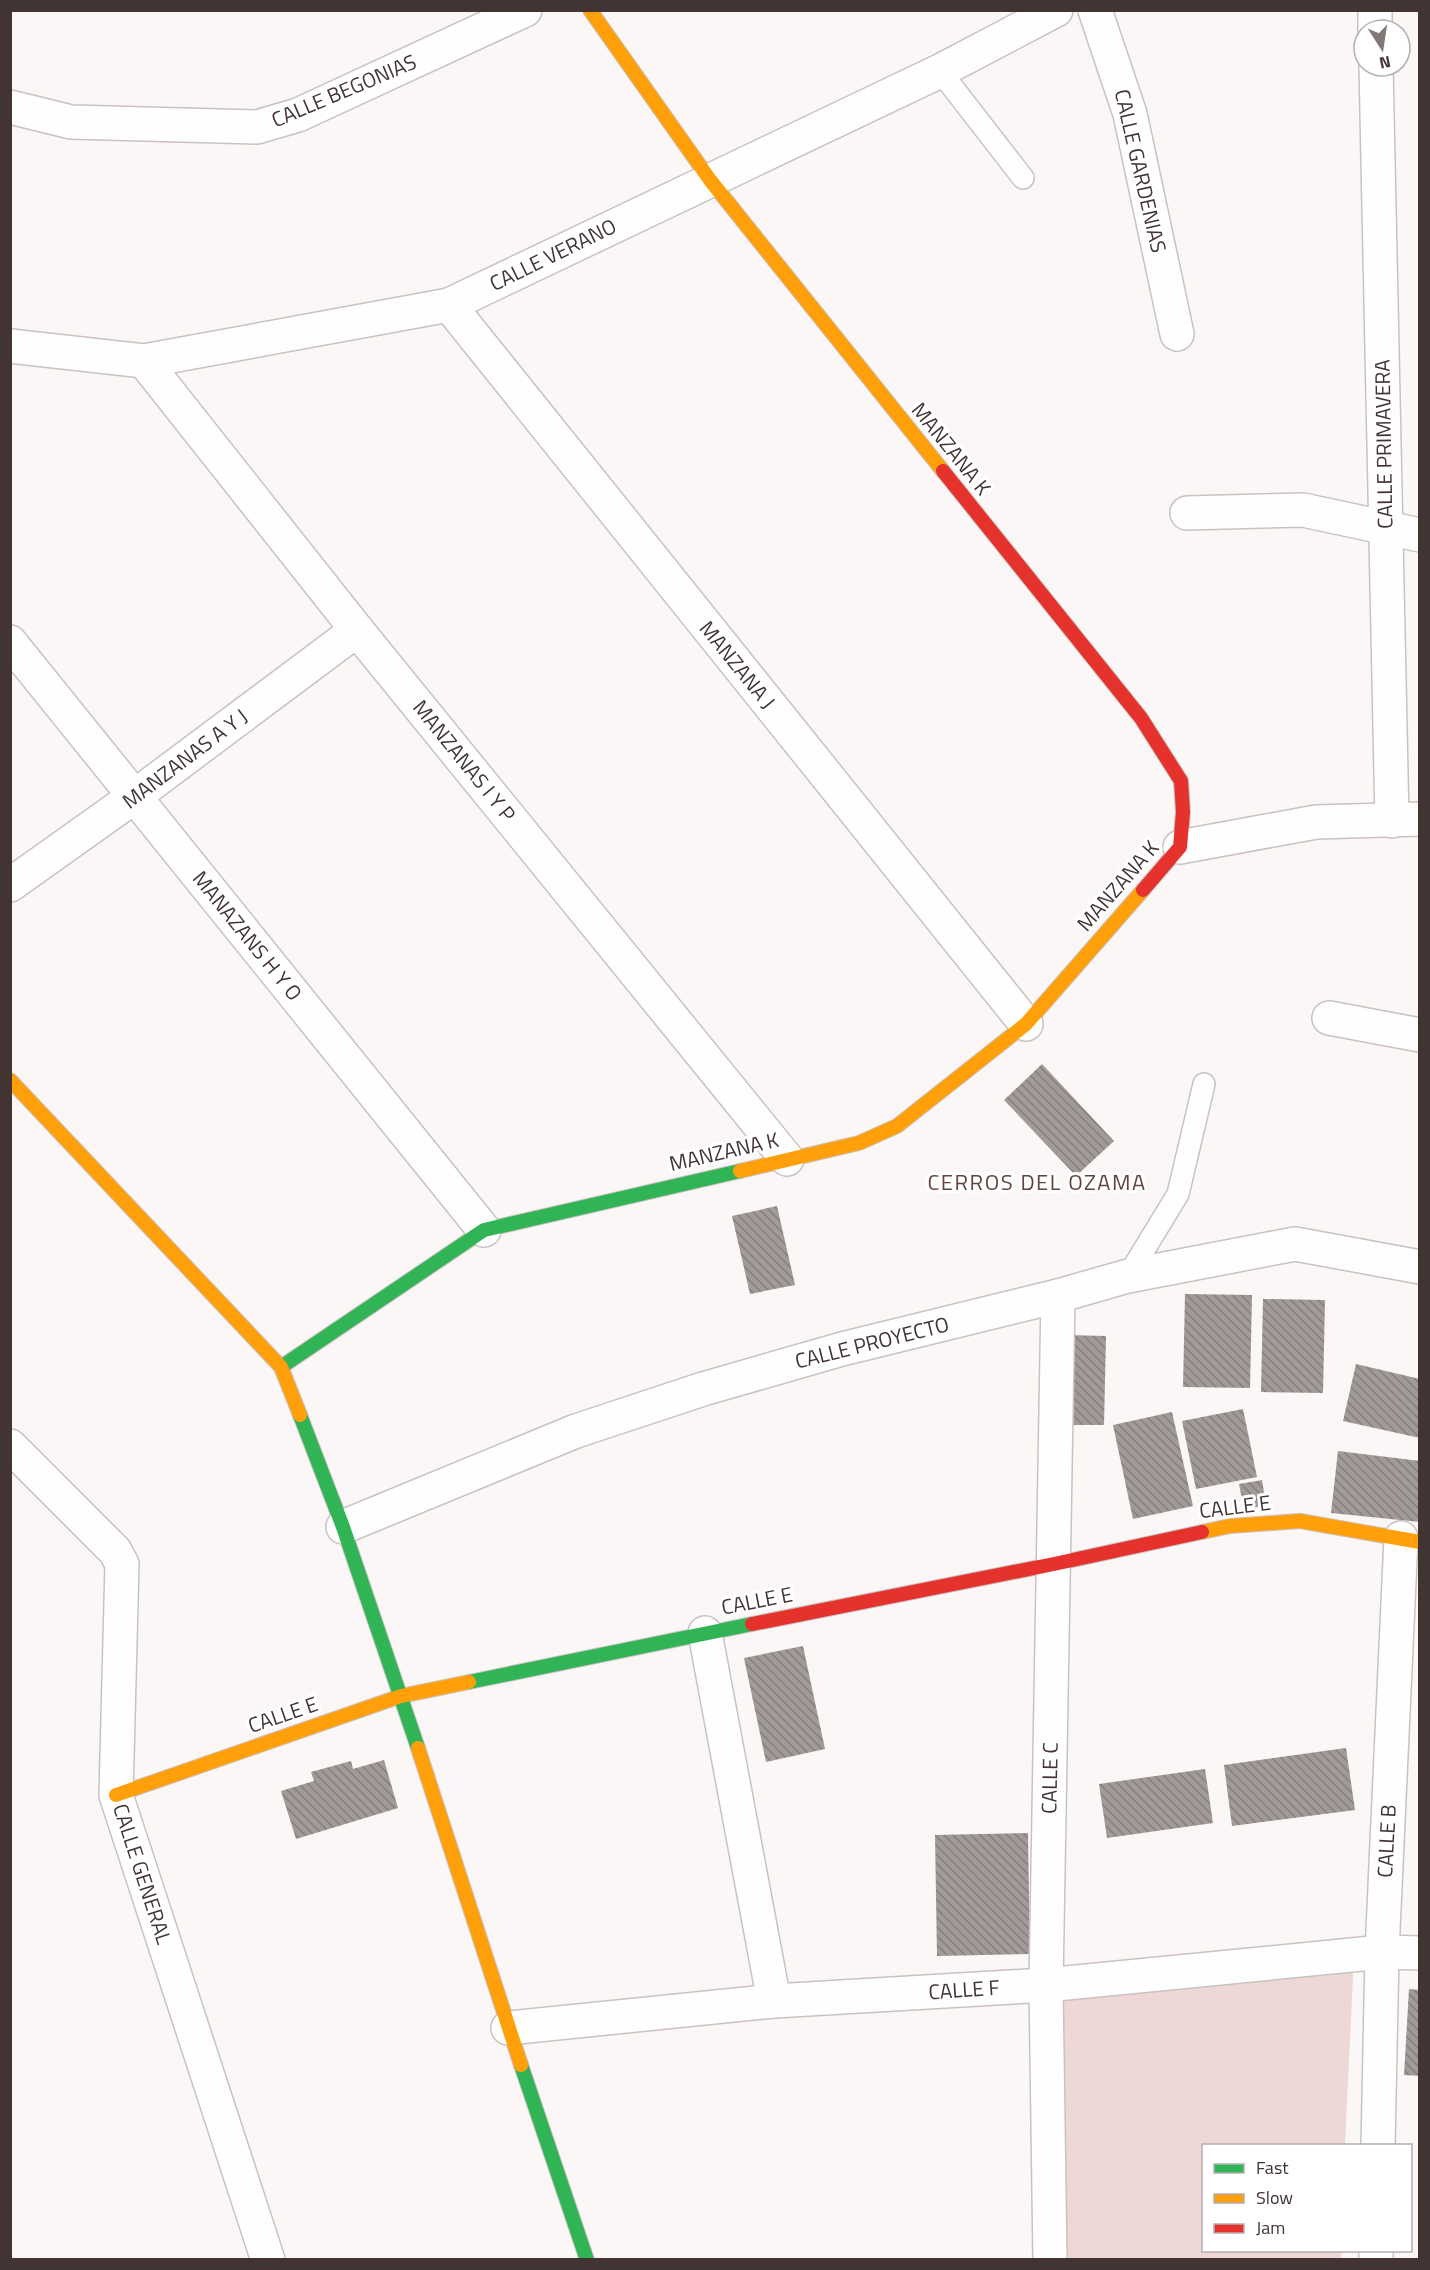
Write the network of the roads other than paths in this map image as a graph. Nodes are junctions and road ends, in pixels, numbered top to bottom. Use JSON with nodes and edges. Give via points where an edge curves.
{"nodes":[{"id":1,"x":525,"y":10,"type":"edge"},
{"id":2,"x":590,"y":10,"type":"edge"},
{"id":3,"x":1056,"y":10,"type":"edge"},
{"id":4,"x":1095,"y":10,"type":"edge"},
{"id":5,"x":940,"y":71,"type":"junction"},
{"id":6,"x":1376,"y":78,"type":"edge"},
{"id":7,"x":10,"y":107,"type":"edge"},
{"id":8,"x":1023,"y":178,"type":"dead end"},
{"id":9,"x":710,"y":180,"type":"junction"},
{"id":10,"x":449,"y":305,"type":"junction"},
{"id":11,"x":1176,"y":334,"type":"dead end"},
{"id":12,"x":10,"y":346,"type":"edge"},
{"id":13,"x":144,"y":361,"type":"junction"},
{"id":14,"x":1187,"y":513,"type":"dead end"},
{"id":15,"x":1386,"y":528,"type":"junction"},
{"id":16,"x":1419,"y":535,"type":"edge"},
{"id":17,"x":357,"y":630,"type":"junction"},
{"id":18,"x":10,"y":642,"type":"edge"},
{"id":19,"x":135,"y":796,"type":"junction"},
{"id":20,"x":1406,"y":820,"type":"edge"},
{"id":21,"x":1180,"y":847,"type":"junction"},
{"id":22,"x":10,"y":885,"type":"edge"},
{"id":23,"x":1329,"y":1018,"type":"dead end"},
{"id":24,"x":1026,"y":1024,"type":"junction"},
{"id":25,"x":1419,"y":1035,"type":"edge"},
{"id":26,"x":10,"y":1080,"type":"edge"},
{"id":27,"x":1204,"y":1084,"type":"dead end"},
{"id":28,"x":787,"y":1159,"type":"junction"},
{"id":29,"x":484,"y":1230,"type":"junction"},
{"id":30,"x":1419,"y":1267,"type":"edge"},
{"id":31,"x":1128,"y":1276,"type":"junction"},
{"id":32,"x":1058,"y":1296,"type":"junction"},
{"id":33,"x":281,"y":1367,"type":"junction"},
{"id":34,"x":10,"y":1446,"type":"edge"},
{"id":35,"x":343,"y":1527,"type":"junction"},
{"id":36,"x":1410,"y":1540,"type":"edge"},
{"id":37,"x":1054,"y":1564,"type":"junction"},
{"id":38,"x":705,"y":1633,"type":"junction"},
{"id":39,"x":401,"y":1695,"type":"junction"},
{"id":40,"x":116,"y":1796,"type":"junction"},
{"id":41,"x":1382,"y":1952,"type":"junction"},
{"id":42,"x":1419,"y":1953,"type":"edge"},
{"id":43,"x":1046,"y":1984,"type":"junction"},
{"id":44,"x":774,"y":2001,"type":"junction"},
{"id":45,"x":508,"y":2028,"type":"junction"},
{"id":46,"x":1378,"y":2144,"type":"edge"},
{"id":47,"x":268,"y":2259,"type":"edge"},
{"id":48,"x":587,"y":2259,"type":"edge"},
{"id":49,"x":1050,"y":2259,"type":"edge"}],
"edges":[{"from":1,"to":7,"type":"street","name":"CALLE BEGONIAS","via":[[298,115],[257,127],[70,122]]},
{"from":2,"to":9,"type":"street","name":"MANZANA K"},
{"from":3,"to":5,"type":"street","name":"CALLE VERANO"},
{"from":4,"to":11,"type":"street","name":"CALLE GARDENIAS","via":[[1130,114]]},
{"from":5,"to":8,"type":"lane"},
{"from":5,"to":9,"type":"street","name":"CALLE VERANO"},
{"from":6,"to":15,"type":"street","name":"CALLE PRIMAVERA"},
{"from":9,"to":10,"type":"street","name":"CALLE VERANO"},
{"from":9,"to":21,"type":"street","name":"MANZANA K","via":[[1141,718],[1181,781]]},
{"from":10,"to":13,"type":"street","name":"CALLE VERANO"},
{"from":10,"to":24,"type":"street","name":"MANZANA J"},
{"from":12,"to":13,"type":"street","name":"CALLE VERANO"},
{"from":13,"to":17,"type":"street","name":"MANZANAS I Y P"},
{"from":14,"to":15,"type":"street","via":[[1303,510]]},
{"from":15,"to":16,"type":"street"},
{"from":15,"to":20,"type":"street","name":"CALLE PRIMAVERA"},
{"from":17,"to":19,"type":"street","name":"MANZANAS A Y J"},
{"from":17,"to":28,"type":"street","name":"MANZANAS I Y P"},
{"from":18,"to":19,"type":"street","name":"MANAZANS H Y O"},
{"from":19,"to":22,"type":"street","name":"MANZANAS A Y J"},
{"from":19,"to":29,"type":"street","name":"MANAZANS H Y O"},
{"from":20,"to":21,"type":"street","via":[[1316,822]]},
{"from":21,"to":24,"type":"street","name":"MANZANA K"},
{"from":23,"to":25,"type":"street"},
{"from":24,"to":28,"type":"street","name":"MANZANA K","via":[[897,1126],[859,1143]]},
{"from":26,"to":33,"type":"street"},
{"from":27,"to":31,"type":"lane","via":[[1178,1194]]},
{"from":28,"to":29,"type":"street","name":"MANZANA K"},
{"from":29,"to":33,"type":"street","name":"MANZANA K"},
{"from":30,"to":31,"type":"street","name":"CALLE PROYECTO","via":[[1296,1244]]},
{"from":31,"to":32,"type":"street","name":"CALLE PROYECTO"},
{"from":32,"to":35,"type":"street","name":"CALLE PROYECTO","via":[[842,1349],[674,1398],[576,1431]]},
{"from":32,"to":37,"type":"street","name":"CALLE C"},
{"from":33,"to":35,"type":"street"},
{"from":34,"to":40,"type":"street","name":"CALLE GENERAL","via":[[115,1551],[122,1564]]},
{"from":35,"to":39,"type":"street"},
{"from":36,"to":37,"type":"street","name":"CALLE E","via":[[1300,1521],[1230,1526]]},
{"from":36,"to":41,"type":"street","name":"CALLE B"},
{"from":37,"to":38,"type":"street","name":"CALLE E"},
{"from":37,"to":43,"type":"street","name":"CALLE C"},
{"from":38,"to":39,"type":"street","name":"CALLE E"},
{"from":38,"to":44,"type":"street"},
{"from":39,"to":40,"type":"street","name":"CALLE E"},
{"from":39,"to":45,"type":"street"},
{"from":40,"to":47,"type":"street","name":"CALLE GENERAL"},
{"from":41,"to":42,"type":"street","name":"CALLE F"},
{"from":41,"to":43,"type":"street","name":"CALLE F"},
{"from":41,"to":46,"type":"street","name":"CALLE B"},
{"from":43,"to":44,"type":"street","name":"CALLE F"},
{"from":43,"to":49,"type":"street","name":"CALLE C"},
{"from":44,"to":45,"type":"street","name":"CALLE F"},
{"from":45,"to":48,"type":"street"}]}
